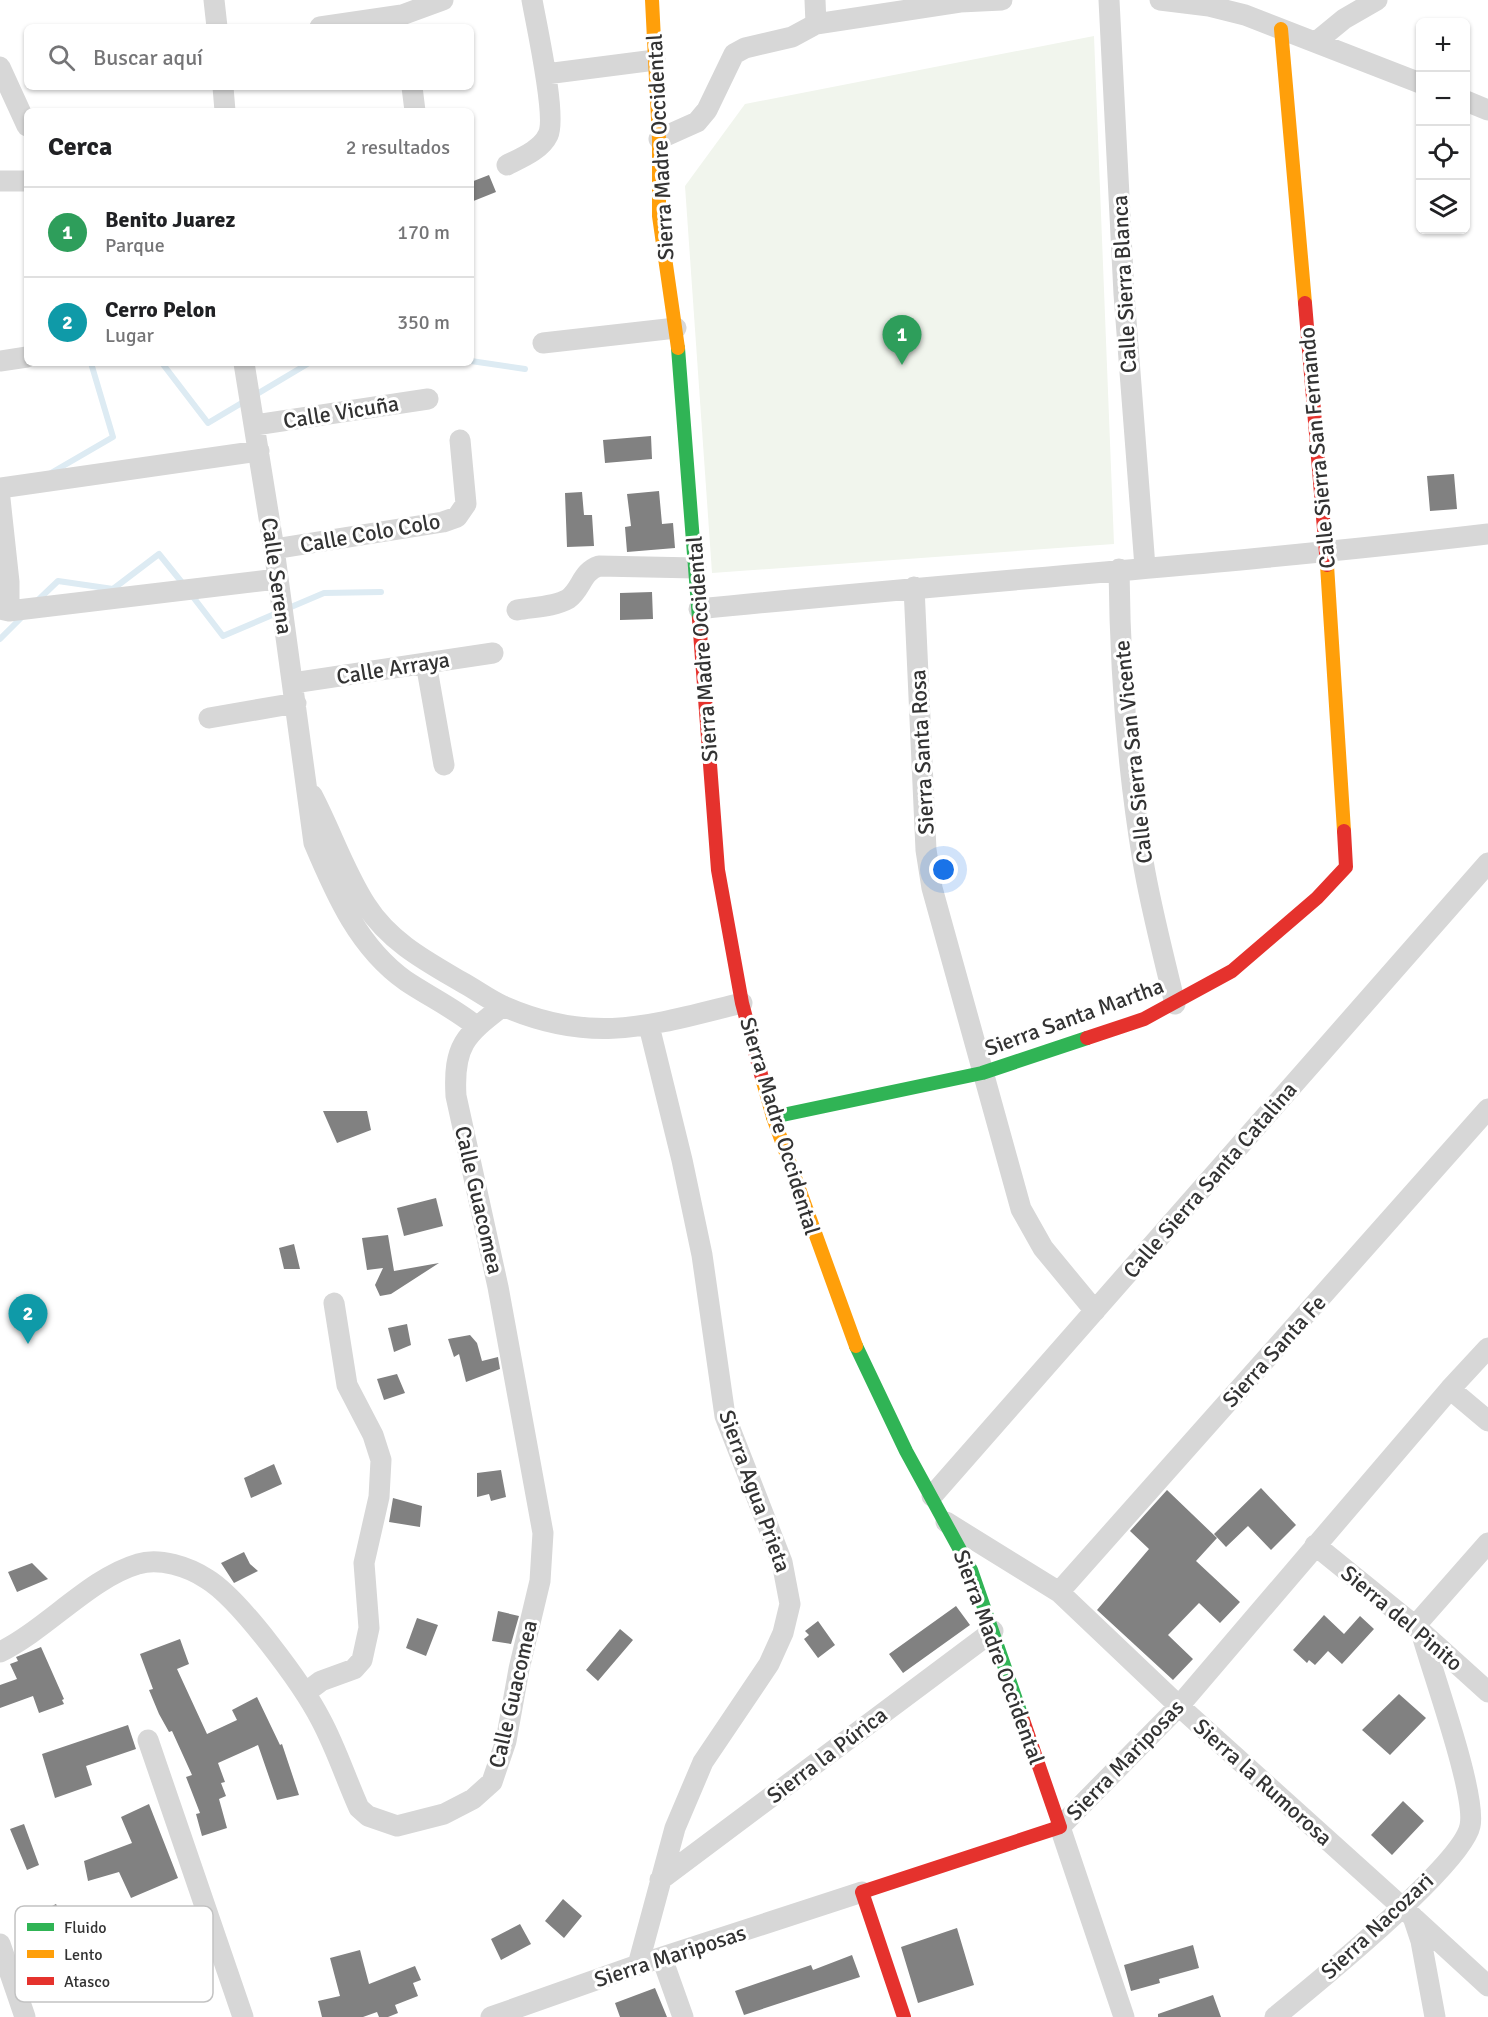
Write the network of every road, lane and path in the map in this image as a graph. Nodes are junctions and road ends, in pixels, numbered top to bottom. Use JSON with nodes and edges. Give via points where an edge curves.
{"nodes":[{"id":1,"x":214,"y":0,"type":"edge"},
{"id":2,"x":443,"y":0,"type":"edge"},
{"id":3,"x":532,"y":0,"type":"edge"},
{"id":4,"x":652,"y":0,"type":"edge"},
{"id":5,"x":815,"y":0,"type":"edge"},
{"id":6,"x":1002,"y":0,"type":"edge"},
{"id":7,"x":1109,"y":0,"type":"edge"},
{"id":8,"x":1160,"y":0,"type":"edge"},
{"id":9,"x":1377,"y":0,"type":"edge"},
{"id":10,"x":960,"y":1,"type":"edge"},
{"id":11,"x":1245,"y":8,"type":"edge"},
{"id":12,"x":402,"y":14,"type":"edge"},
{"id":13,"x":217,"y":24,"type":"edge"},
{"id":14,"x":339,"y":24,"type":"edge"},
{"id":15,"x":816,"y":24,"type":"junction"},
{"id":16,"x":1281,"y":29,"type":"junction"},
{"id":17,"x":1316,"y":42,"type":"junction"},
{"id":18,"x":655,"y":60,"type":"junction"},
{"id":19,"x":0,"y":67,"type":"edge"},
{"id":20,"x":546,"y":74,"type":"junction"},
{"id":21,"x":1416,"y":81,"type":"edge"},
{"id":22,"x":222,"y":90,"type":"edge"},
{"id":23,"x":412,"y":90,"type":"edge"},
{"id":24,"x":1470,"y":103,"type":"edge"},
{"id":25,"x":225,"y":108,"type":"edge"},
{"id":26,"x":415,"y":108,"type":"edge"},
{"id":27,"x":1488,"y":110,"type":"edge"},
{"id":28,"x":24,"y":119,"type":"edge"},
{"id":29,"x":659,"y":139,"type":"junction"},
{"id":30,"x":507,"y":165,"type":"dead end"},
{"id":31,"x":0,"y":181,"type":"edge"},
{"id":32,"x":24,"y":181,"type":"edge"},
{"id":33,"x":676,"y":328,"type":"junction"},
{"id":34,"x":543,"y":343,"type":"dead end"},
{"id":35,"x":24,"y":357,"type":"edge"},
{"id":36,"x":0,"y":361,"type":"edge"},
{"id":37,"x":245,"y":366,"type":"edge"},
{"id":38,"x":428,"y":399,"type":"dead end"},
{"id":39,"x":255,"y":425,"type":"junction"},
{"id":40,"x":460,"y":440,"type":"dead end"},
{"id":41,"x":259,"y":451,"type":"junction"},
{"id":42,"x":0,"y":488,"type":"edge"},
{"id":43,"x":0,"y":499,"type":"edge"},
{"id":44,"x":1488,"y":534,"type":"edge"},
{"id":45,"x":274,"y":549,"type":"junction"},
{"id":46,"x":1326,"y":553,"type":"junction"},
{"id":47,"x":1145,"y":567,"type":"junction"},
{"id":48,"x":696,"y":568,"type":"junction"},
{"id":49,"x":1119,"y":570,"type":"junction"},
{"id":50,"x":277,"y":579,"type":"junction"},
{"id":51,"x":914,"y":587,"type":"junction"},
{"id":52,"x":699,"y":609,"type":"junction"},
{"id":53,"x":4,"y":610,"type":"edge"},
{"id":54,"x":517,"y":610,"type":"dead end"},
{"id":55,"x":493,"y":653,"type":"dead end"},
{"id":56,"x":426,"y":663,"type":"junction"},
{"id":57,"x":294,"y":693,"type":"junction"},
{"id":58,"x":209,"y":718,"type":"dead end"},
{"id":59,"x":444,"y":765,"type":"dead end"},
{"id":60,"x":309,"y":789,"type":"junction"},
{"id":61,"x":1488,"y":863,"type":"edge"},
{"id":62,"x":1346,"y":867,"type":"joint"},
{"id":63,"x":742,"y":1003,"type":"junction"},
{"id":64,"x":1175,"y":1004,"type":"junction"},
{"id":65,"x":503,"y":1006,"type":"junction"},
{"id":66,"x":476,"y":1026,"type":"junction"},
{"id":67,"x":649,"y":1026,"type":"junction"},
{"id":68,"x":982,"y":1072,"type":"junction"},
{"id":69,"x":1488,"y":1109,"type":"edge"},
{"id":70,"x":773,"y":1117,"type":"junction"},
{"id":71,"x":334,"y":1303,"type":"dead end"},
{"id":72,"x":1095,"y":1311,"type":"junction"},
{"id":73,"x":1488,"y":1348,"type":"edge"},
{"id":74,"x":1450,"y":1389,"type":"junction"},
{"id":75,"x":1488,"y":1421,"type":"edge"},
{"id":76,"x":932,"y":1496,"type":"junction"},
{"id":77,"x":945,"y":1521,"type":"junction"},
{"id":78,"x":1488,"y":1543,"type":"edge"},
{"id":79,"x":1315,"y":1545,"type":"junction"},
{"id":80,"x":1059,"y":1592,"type":"junction"},
{"id":81,"x":1418,"y":1629,"type":"junction"},
{"id":82,"x":993,"y":1631,"type":"junction"},
{"id":83,"x":0,"y":1652,"type":"edge"},
{"id":84,"x":1488,"y":1692,"type":"edge"},
{"id":85,"x":305,"y":1693,"type":"junction"},
{"id":86,"x":1179,"y":1706,"type":"junction"},
{"id":87,"x":148,"y":1740,"type":"dead end"},
{"id":88,"x":1060,"y":1827,"type":"junction"},
{"id":89,"x":660,"y":1880,"type":"junction"},
{"id":90,"x":861,"y":1892,"type":"junction"},
{"id":91,"x":205,"y":1906,"type":"edge"},
{"id":92,"x":1408,"y":1912,"type":"junction"},
{"id":93,"x":213,"y":1930,"type":"edge"},
{"id":94,"x":0,"y":1944,"type":"edge"},
{"id":95,"x":662,"y":1958,"type":"junction"},
{"id":96,"x":638,"y":1965,"type":"junction"},
{"id":97,"x":1488,"y":1986,"type":"edge"},
{"id":98,"x":15,"y":1988,"type":"edge"},
{"id":99,"x":20,"y":2002,"type":"edge"},
{"id":100,"x":25,"y":2017,"type":"edge"},
{"id":101,"x":243,"y":2017,"type":"edge"},
{"id":102,"x":491,"y":2017,"type":"edge"},
{"id":103,"x":683,"y":2017,"type":"edge"},
{"id":104,"x":904,"y":2017,"type":"edge"},
{"id":105,"x":1124,"y":2017,"type":"edge"},
{"id":106,"x":1275,"y":2017,"type":"edge"},
{"id":107,"x":1435,"y":2017,"type":"edge"}],
"edges":[{"from":1,"to":13,"type":"street"},
{"from":2,"to":12,"type":"street"},
{"from":3,"to":20,"type":"street"},
{"from":4,"to":18,"type":"street","name":"Sierra Madre Occidental"},
{"from":5,"to":15,"type":"street"},
{"from":6,"to":10,"type":"street"},
{"from":7,"to":47,"type":"street","name":"Calle Sierra Blanca","via":[[1124,294]]},
{"from":8,"to":11,"type":"street"},
{"from":9,"to":17,"type":"street","via":[[1344,19]]},
{"from":10,"to":15,"type":"street"},
{"from":11,"to":16,"type":"street"},
{"from":12,"to":14,"type":"street"},
{"from":15,"to":29,"type":"street","via":[[792,38],[734,54],[708,110],[696,122]]},
{"from":16,"to":17,"type":"street"},
{"from":16,"to":46,"type":"street","name":"Calle Sierra San Fernando"},
{"from":17,"to":21,"type":"street"},
{"from":18,"to":20,"type":"street"},
{"from":18,"to":29,"type":"street","name":"Sierra Madre Occidental"},
{"from":19,"to":28,"type":"street"},
{"from":20,"to":30,"type":"street","via":[[548,136],[540,146]]},
{"from":22,"to":25,"type":"street"},
{"from":23,"to":26,"type":"street"},
{"from":24,"to":27,"type":"street"},
{"from":29,"to":33,"type":"street","name":"Sierra Madre Occidental","via":[[659,216]]},
{"from":31,"to":32,"type":"street"},
{"from":33,"to":34,"type":"street"},
{"from":33,"to":48,"type":"street","name":"Sierra Madre Occidental"},
{"from":35,"to":36,"type":"street"},
{"from":37,"to":39,"type":"street","name":"Calle Serena"},
{"from":38,"to":39,"type":"street","name":"Calle Vicuña"},
{"from":39,"to":41,"type":"street","name":"Calle Serena"},
{"from":40,"to":45,"type":"street","name":"Calle Colo Colo","via":[[466,504],[457,517]]},
{"from":41,"to":42,"type":"street"},
{"from":41,"to":45,"type":"street","name":"Calle Serena"},
{"from":43,"to":53,"type":"street","via":[[9,582]]},
{"from":44,"to":46,"type":"street"},
{"from":45,"to":50,"type":"street","name":"Calle Serena"},
{"from":46,"to":47,"type":"street"},
{"from":46,"to":62,"type":"street","name":"Calle Sierra San Fernando"},
{"from":47,"to":49,"type":"street"},
{"from":48,"to":52,"type":"street","name":"Sierra Madre Occidental"},
{"from":48,"to":54,"type":"street","via":[[599,566],[587,572],[569,598]]},
{"from":49,"to":51,"type":"street"},
{"from":49,"to":64,"type":"street","name":"Calle Sierra San Vicente","via":[[1133,794]]},
{"from":50,"to":53,"type":"street"},
{"from":50,"to":57,"type":"street","name":"Calle Serena"},
{"from":51,"to":52,"type":"street"},
{"from":51,"to":68,"type":"street","name":"Sierra Santa Rosa","via":[[926,850],[938,911]]},
{"from":52,"to":63,"type":"street","name":"Sierra Madre Occidental","via":[[718,870]]},
{"from":55,"to":56,"type":"street","name":"Calle Arraya"},
{"from":56,"to":57,"type":"street","name":"Calle Arraya"},
{"from":56,"to":59,"type":"street"},
{"from":57,"to":58,"type":"street","name":"Calle Arraya"},
{"from":57,"to":60,"type":"street","name":"Calle Serena"},
{"from":60,"to":65,"type":"street","name":"Calle Serena","via":[[366,905],[384,927],[405,947]]},
{"from":60,"to":66,"type":"street","name":"Calle Serena","via":[[314,843],[332,885],[368,945],[407,981],[445,1002]]},
{"from":61,"to":72,"type":"street","name":"Calle Sierra Santa Catalina"},
{"from":62,"to":64,"type":"street","name":"Sierra Santa Martha","via":[[1232,971]]},
{"from":63,"to":67,"type":"street","name":"Calle Serena"},
{"from":63,"to":70,"type":"street","name":"Sierra Madre Occidental"},
{"from":64,"to":68,"type":"street","name":"Sierra Santa Martha","via":[[1144,1019]]},
{"from":65,"to":66,"type":"street","name":"Calle Guacomea"},
{"from":65,"to":67,"type":"street","name":"Calle Serena","via":[[563,1026],[592,1030]]},
{"from":66,"to":85,"type":"street","name":"Calle Guacomea","via":[[458,1052],[454,1070],[456,1096],[498,1287],[543,1533],[540,1581],[506,1741],[492,1782],[473,1799],[444,1814],[397,1826],[368,1816],[359,1808],[322,1722]]},
{"from":67,"to":89,"type":"street","name":"Sierra Agua Prieta","via":[[702,1255],[725,1416],[782,1562],[790,1604],[769,1664],[702,1762],[675,1828]]},
{"from":68,"to":70,"type":"street","name":"Sierra Santa Martha"},
{"from":68,"to":72,"type":"street","name":"Sierra Santa Rosa","via":[[1030,1229]]},
{"from":69,"to":80,"type":"street","name":"Sierra Santa Fe"},
{"from":70,"to":76,"type":"street","name":"Sierra Madre Occidental","via":[[852,1337],[890,1420]]},
{"from":71,"to":85,"type":"street","via":[[346,1385],[373,1435],[381,1460],[379,1497],[364,1563],[369,1628],[362,1660],[354,1669],[321,1681]]},
{"from":72,"to":76,"type":"street","name":"Calle Sierra Santa Catalina"},
{"from":73,"to":74,"type":"street","name":"Sierra Mariposas"},
{"from":74,"to":75,"type":"street"},
{"from":74,"to":79,"type":"street","name":"Sierra Mariposas"},
{"from":76,"to":77,"type":"street","name":"Sierra Madre Occidental"},
{"from":77,"to":80,"type":"street","name":"Sierra la Rumorosa"},
{"from":77,"to":82,"type":"street","name":"Sierra Madre Occidental","via":[[971,1570]]},
{"from":78,"to":81,"type":"street"},
{"from":79,"to":81,"type":"street","name":"Sierra del Pinito"},
{"from":79,"to":86,"type":"street","name":"Sierra Mariposas"},
{"from":80,"to":86,"type":"street","name":"Sierra la Rumorosa"},
{"from":81,"to":84,"type":"street","name":"Sierra del Pinito"},
{"from":81,"to":92,"type":"street","name":"Sierra Nacozari","via":[[1471,1810],[1470,1826],[1459,1848]]},
{"from":82,"to":88,"type":"street","name":"Sierra Madre Occidental"},
{"from":82,"to":89,"type":"street","name":"Sierra la Púrica"},
{"from":83,"to":85,"type":"street","name":"Calle Guacomea","via":[[22,1641],[110,1576],[139,1563],[163,1561],[208,1579],[244,1613]]},
{"from":86,"to":88,"type":"street","name":"Sierra Mariposas"},
{"from":86,"to":92,"type":"street","name":"Sierra la Rumorosa"},
{"from":87,"to":91,"type":"street"},
{"from":88,"to":90,"type":"street","name":"Sierra Mariposas"},
{"from":88,"to":105,"type":"street","name":"Sierra Madre Occidental"},
{"from":89,"to":96,"type":"street","name":"Sierra Agua Prieta"},
{"from":90,"to":95,"type":"street","name":"Sierra Mariposas"},
{"from":90,"to":104,"type":"street"},
{"from":92,"to":97,"type":"street","name":"Sierra la Rumorosa"},
{"from":92,"to":106,"type":"street","name":"Sierra Nacozari"},
{"from":92,"to":107,"type":"street","via":[[1421,1941]]},
{"from":93,"to":101,"type":"street"},
{"from":94,"to":98,"type":"street"},
{"from":95,"to":96,"type":"street","name":"Sierra Mariposas"},
{"from":95,"to":103,"type":"street"},
{"from":96,"to":102,"type":"street","name":"Sierra Mariposas"},
{"from":99,"to":100,"type":"street"}]}
